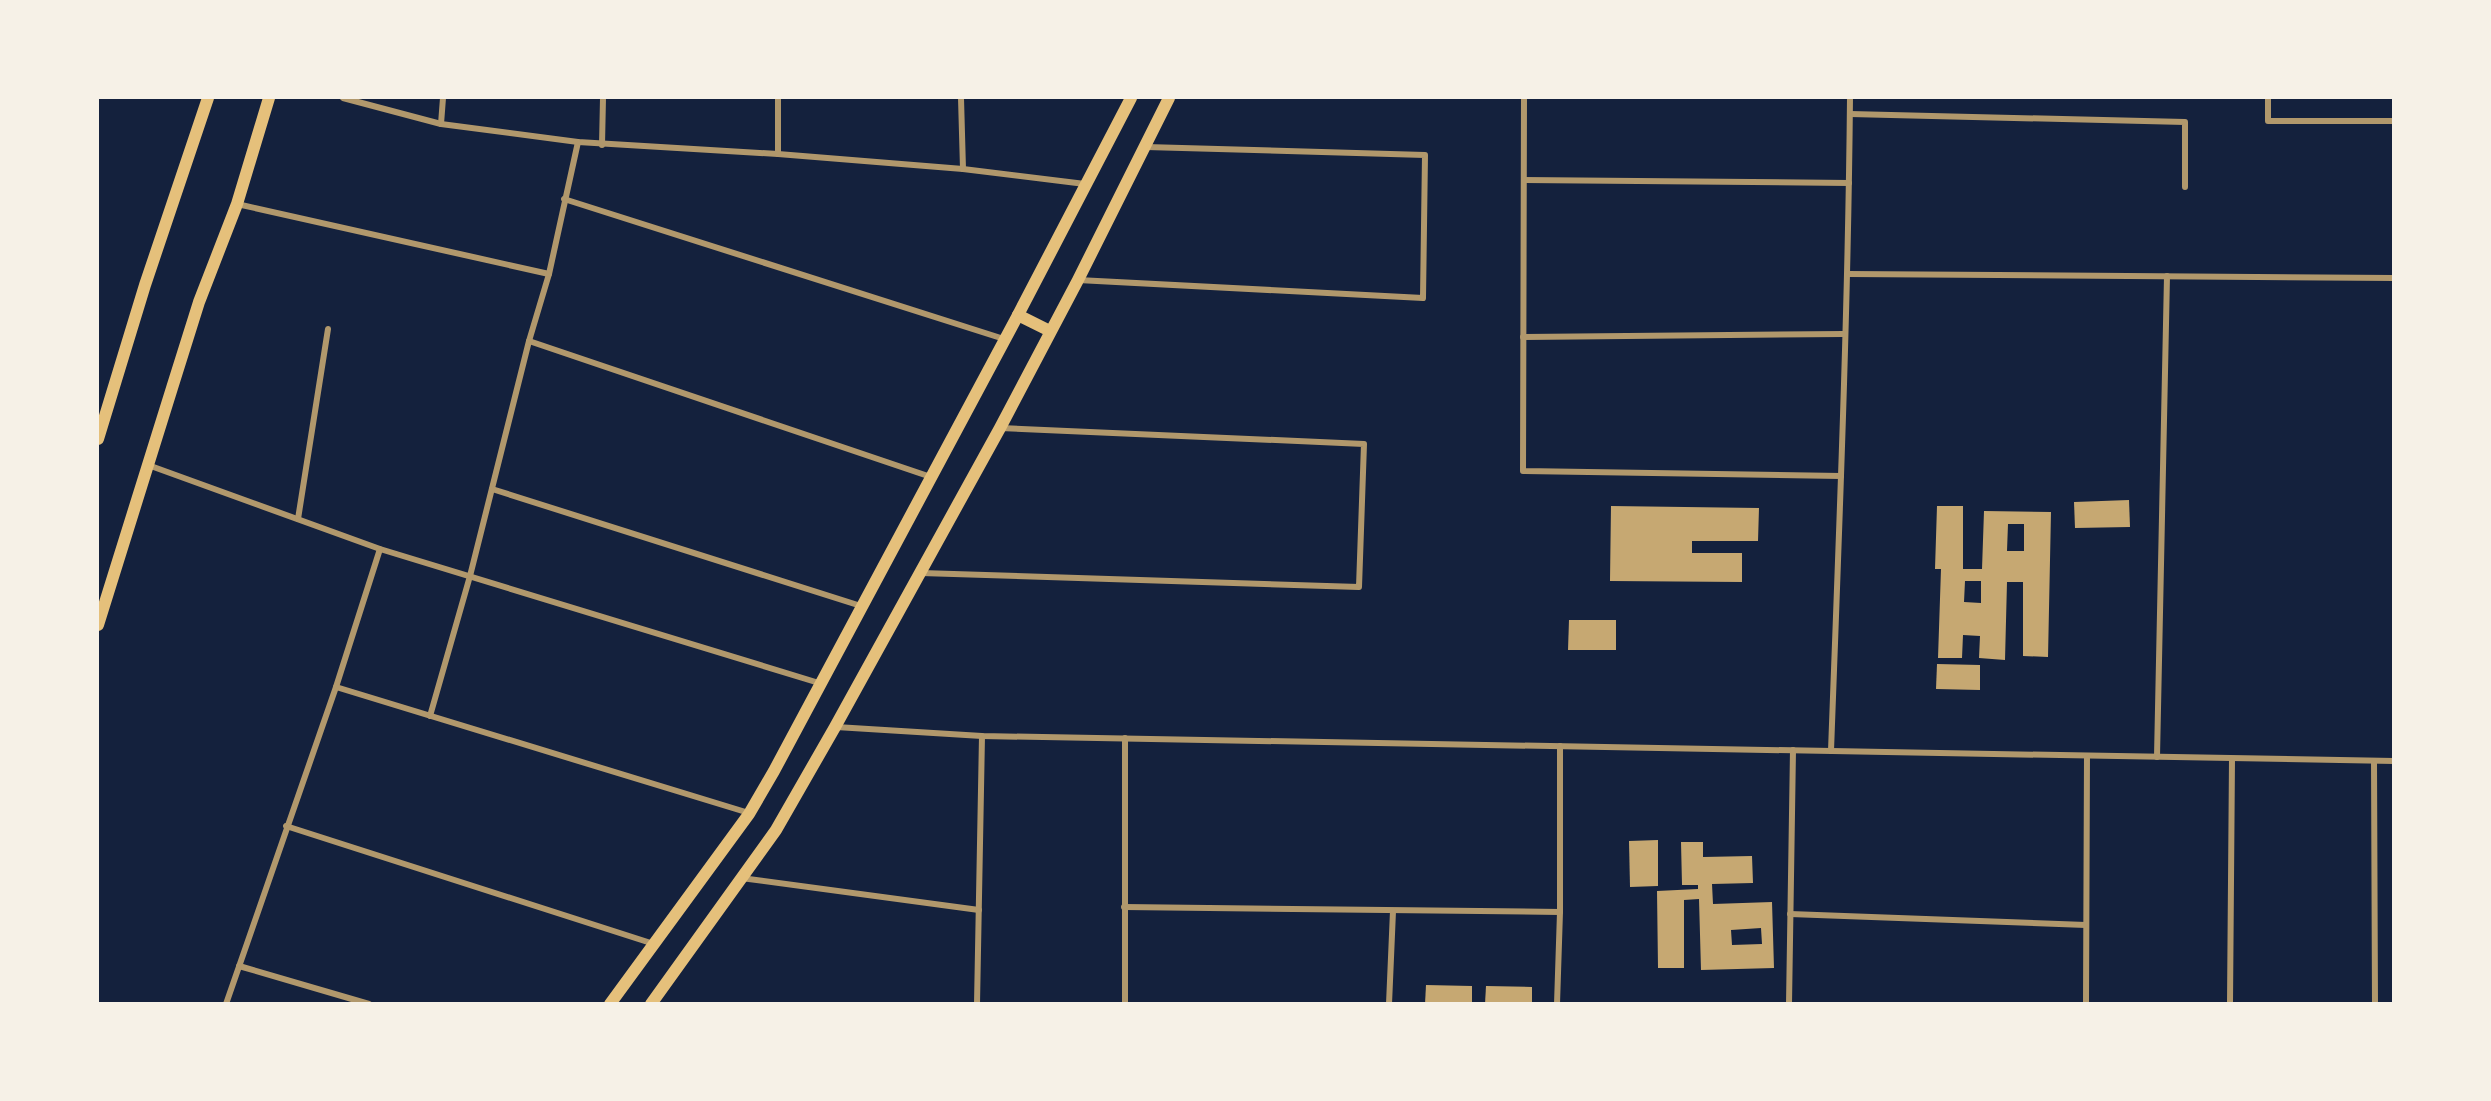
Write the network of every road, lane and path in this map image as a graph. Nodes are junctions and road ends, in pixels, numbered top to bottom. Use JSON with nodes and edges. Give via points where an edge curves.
{"nodes":[{"id":1,"x":208,"y":98,"type":"edge"},
{"id":2,"x":269,"y":98,"type":"edge"},
{"id":3,"x":343,"y":98,"type":"edge"},
{"id":4,"x":442,"y":98,"type":"edge"},
{"id":5,"x":603,"y":98,"type":"edge"},
{"id":6,"x":778,"y":98,"type":"edge"},
{"id":7,"x":961,"y":98,"type":"edge"},
{"id":8,"x":1131,"y":98,"type":"edge"},
{"id":9,"x":1169,"y":98,"type":"edge"},
{"id":10,"x":1524,"y":98,"type":"edge"},
{"id":11,"x":1850,"y":98,"type":"edge"},
{"id":12,"x":2268,"y":98,"type":"edge"},
{"id":13,"x":1850,"y":114,"type":"junction"},
{"id":14,"x":2394,"y":121,"type":"edge"},
{"id":15,"x":441,"y":124,"type":"junction"},
{"id":16,"x":578,"y":142,"type":"junction"},
{"id":17,"x":602,"y":145,"type":"junction"},
{"id":18,"x":1145,"y":147,"type":"junction"},
{"id":19,"x":778,"y":153,"type":"junction"},
{"id":20,"x":963,"y":169,"type":"junction"},
{"id":21,"x":1524,"y":180,"type":"junction"},
{"id":22,"x":1850,"y":183,"type":"junction"},
{"id":23,"x":1086,"y":184,"type":"junction"},
{"id":24,"x":2185,"y":188,"type":"dead end"},
{"id":25,"x":564,"y":199,"type":"junction"},
{"id":26,"x":237,"y":204,"type":"junction"},
{"id":27,"x":549,"y":274,"type":"junction"},
{"id":28,"x":1848,"y":274,"type":"junction"},
{"id":29,"x":2167,"y":276,"type":"junction"},
{"id":30,"x":2394,"y":278,"type":"edge"},
{"id":31,"x":1078,"y":280,"type":"junction"},
{"id":32,"x":1018,"y":315,"type":"junction"},
{"id":33,"x":328,"y":329,"type":"dead end"},
{"id":34,"x":1050,"y":331,"type":"junction"},
{"id":35,"x":1844,"y":334,"type":"junction"},
{"id":36,"x":1523,"y":337,"type":"junction"},
{"id":37,"x":1004,"y":339,"type":"junction"},
{"id":38,"x":529,"y":341,"type":"junction"},
{"id":39,"x":1000,"y":428,"type":"junction"},
{"id":40,"x":98,"y":439,"type":"edge"},
{"id":41,"x":148,"y":465,"type":"junction"},
{"id":42,"x":1841,"y":476,"type":"junction"},
{"id":43,"x":931,"y":477,"type":"junction"},
{"id":44,"x":492,"y":489,"type":"junction"},
{"id":45,"x":298,"y":519,"type":"junction"},
{"id":46,"x":380,"y":549,"type":"junction"},
{"id":47,"x":920,"y":573,"type":"junction"},
{"id":48,"x":470,"y":576,"type":"junction"},
{"id":49,"x":861,"y":606,"type":"junction"},
{"id":50,"x":98,"y":625,"type":"edge"},
{"id":51,"x":819,"y":683,"type":"junction"},
{"id":52,"x":336,"y":687,"type":"junction"},
{"id":53,"x":430,"y":716,"type":"junction"},
{"id":54,"x":835,"y":728,"type":"junction"},
{"id":55,"x":982,"y":736,"type":"junction"},
{"id":56,"x":1125,"y":738,"type":"junction"},
{"id":57,"x":1560,"y":746,"type":"junction"},
{"id":58,"x":1793,"y":750,"type":"junction"},
{"id":59,"x":1831,"y":751,"type":"junction"},
{"id":60,"x":2086,"y":756,"type":"junction"},
{"id":61,"x":2157,"y":757,"type":"junction"},
{"id":62,"x":2232,"y":759,"type":"junction"},
{"id":63,"x":2374,"y":761,"type":"junction"},
{"id":64,"x":2394,"y":761,"type":"edge"},
{"id":65,"x":749,"y":814,"type":"junction"},
{"id":66,"x":286,"y":826,"type":"junction"},
{"id":67,"x":740,"y":878,"type":"junction"},
{"id":68,"x":1124,"y":907,"type":"junction"},
{"id":69,"x":979,"y":910,"type":"junction"},
{"id":70,"x":1393,"y":910,"type":"junction"},
{"id":71,"x":1560,"y":912,"type":"junction"},
{"id":72,"x":1790,"y":914,"type":"junction"},
{"id":73,"x":2086,"y":925,"type":"junction"},
{"id":74,"x":656,"y":944,"type":"junction"},
{"id":75,"x":239,"y":966,"type":"junction"},
{"id":76,"x":226,"y":1004,"type":"edge"},
{"id":77,"x":369,"y":1004,"type":"edge"},
{"id":78,"x":610,"y":1004,"type":"edge"},
{"id":79,"x":651,"y":1004,"type":"edge"},
{"id":80,"x":977,"y":1004,"type":"edge"},
{"id":81,"x":1125,"y":1004,"type":"edge"},
{"id":82,"x":1389,"y":1004,"type":"edge"},
{"id":83,"x":1557,"y":1004,"type":"edge"},
{"id":84,"x":1789,"y":1004,"type":"edge"},
{"id":85,"x":2086,"y":1004,"type":"edge"},
{"id":86,"x":2230,"y":1004,"type":"edge"},
{"id":87,"x":2375,"y":1004,"type":"edge"}],
"edges":[{"from":1,"to":40,"type":"main road"},
{"from":2,"to":26,"type":"main road"},
{"from":3,"to":15,"type":"street"},
{"from":4,"to":15,"type":"street"},
{"from":5,"to":17,"type":"street"},
{"from":6,"to":19,"type":"street"},
{"from":7,"to":20,"type":"street"},
{"from":8,"to":23,"type":"main road"},
{"from":9,"to":18,"type":"main road"},
{"from":10,"to":21,"type":"street"},
{"from":11,"to":13,"type":"street"},
{"from":12,"to":14,"type":"street","via":[[2268,121]]},
{"from":13,"to":22,"type":"street"},
{"from":13,"to":24,"type":"street","via":[[2185,122]]},
{"from":15,"to":16,"type":"street"},
{"from":16,"to":17,"type":"street"},
{"from":16,"to":25,"type":"street"},
{"from":17,"to":19,"type":"street"},
{"from":18,"to":31,"type":"main road"},
{"from":18,"to":31,"type":"street","via":[[1425,155],[1423,298]]},
{"from":19,"to":20,"type":"street"},
{"from":20,"to":23,"type":"street"},
{"from":21,"to":22,"type":"street"},
{"from":21,"to":36,"type":"street"},
{"from":22,"to":28,"type":"street"},
{"from":23,"to":32,"type":"main road"},
{"from":25,"to":27,"type":"street"},
{"from":25,"to":37,"type":"street"},
{"from":26,"to":27,"type":"street"},
{"from":26,"to":41,"type":"main road","via":[[200,302]]},
{"from":27,"to":38,"type":"street"},
{"from":28,"to":29,"type":"street"},
{"from":28,"to":35,"type":"street"},
{"from":29,"to":30,"type":"street"},
{"from":29,"to":61,"type":"street"},
{"from":31,"to":34,"type":"main road"},
{"from":32,"to":34,"type":"main road"},
{"from":32,"to":37,"type":"main road"},
{"from":33,"to":45,"type":"street"},
{"from":34,"to":39,"type":"main road"},
{"from":35,"to":36,"type":"street"},
{"from":35,"to":42,"type":"street"},
{"from":36,"to":42,"type":"street","via":[[1522,471]]},
{"from":37,"to":43,"type":"main road"},
{"from":38,"to":43,"type":"street"},
{"from":38,"to":44,"type":"street"},
{"from":39,"to":47,"type":"main road"},
{"from":39,"to":47,"type":"street","via":[[1364,444],[1359,587]]},
{"from":41,"to":45,"type":"street"},
{"from":41,"to":50,"type":"main road"},
{"from":42,"to":59,"type":"street"},
{"from":43,"to":49,"type":"main road"},
{"from":44,"to":48,"type":"street"},
{"from":44,"to":49,"type":"street"},
{"from":45,"to":46,"type":"street"},
{"from":46,"to":48,"type":"street"},
{"from":46,"to":52,"type":"street"},
{"from":47,"to":54,"type":"main road"},
{"from":48,"to":51,"type":"street"},
{"from":48,"to":53,"type":"street"},
{"from":49,"to":51,"type":"main road"},
{"from":51,"to":65,"type":"main road"},
{"from":52,"to":53,"type":"street"},
{"from":52,"to":66,"type":"street"},
{"from":53,"to":65,"type":"street"},
{"from":54,"to":55,"type":"street"},
{"from":54,"to":67,"type":"main road","via":[[776,830]]},
{"from":55,"to":56,"type":"street"},
{"from":55,"to":69,"type":"street"},
{"from":56,"to":57,"type":"street"},
{"from":56,"to":68,"type":"street"},
{"from":57,"to":58,"type":"street"},
{"from":57,"to":71,"type":"street"},
{"from":58,"to":59,"type":"street"},
{"from":58,"to":72,"type":"street"},
{"from":59,"to":60,"type":"street"},
{"from":60,"to":61,"type":"street"},
{"from":60,"to":73,"type":"street"},
{"from":61,"to":62,"type":"street"},
{"from":62,"to":63,"type":"street"},
{"from":62,"to":86,"type":"street"},
{"from":63,"to":64,"type":"street"},
{"from":63,"to":87,"type":"street"},
{"from":65,"to":74,"type":"main road"},
{"from":66,"to":74,"type":"street"},
{"from":66,"to":75,"type":"street"},
{"from":67,"to":69,"type":"street"},
{"from":67,"to":79,"type":"main road"},
{"from":68,"to":70,"type":"street"},
{"from":68,"to":81,"type":"street"},
{"from":69,"to":80,"type":"street"},
{"from":70,"to":71,"type":"street"},
{"from":70,"to":82,"type":"street"},
{"from":71,"to":83,"type":"street"},
{"from":72,"to":73,"type":"street"},
{"from":72,"to":84,"type":"street"},
{"from":73,"to":85,"type":"street"},
{"from":74,"to":78,"type":"main road"},
{"from":75,"to":76,"type":"street"},
{"from":75,"to":77,"type":"street"}]}
